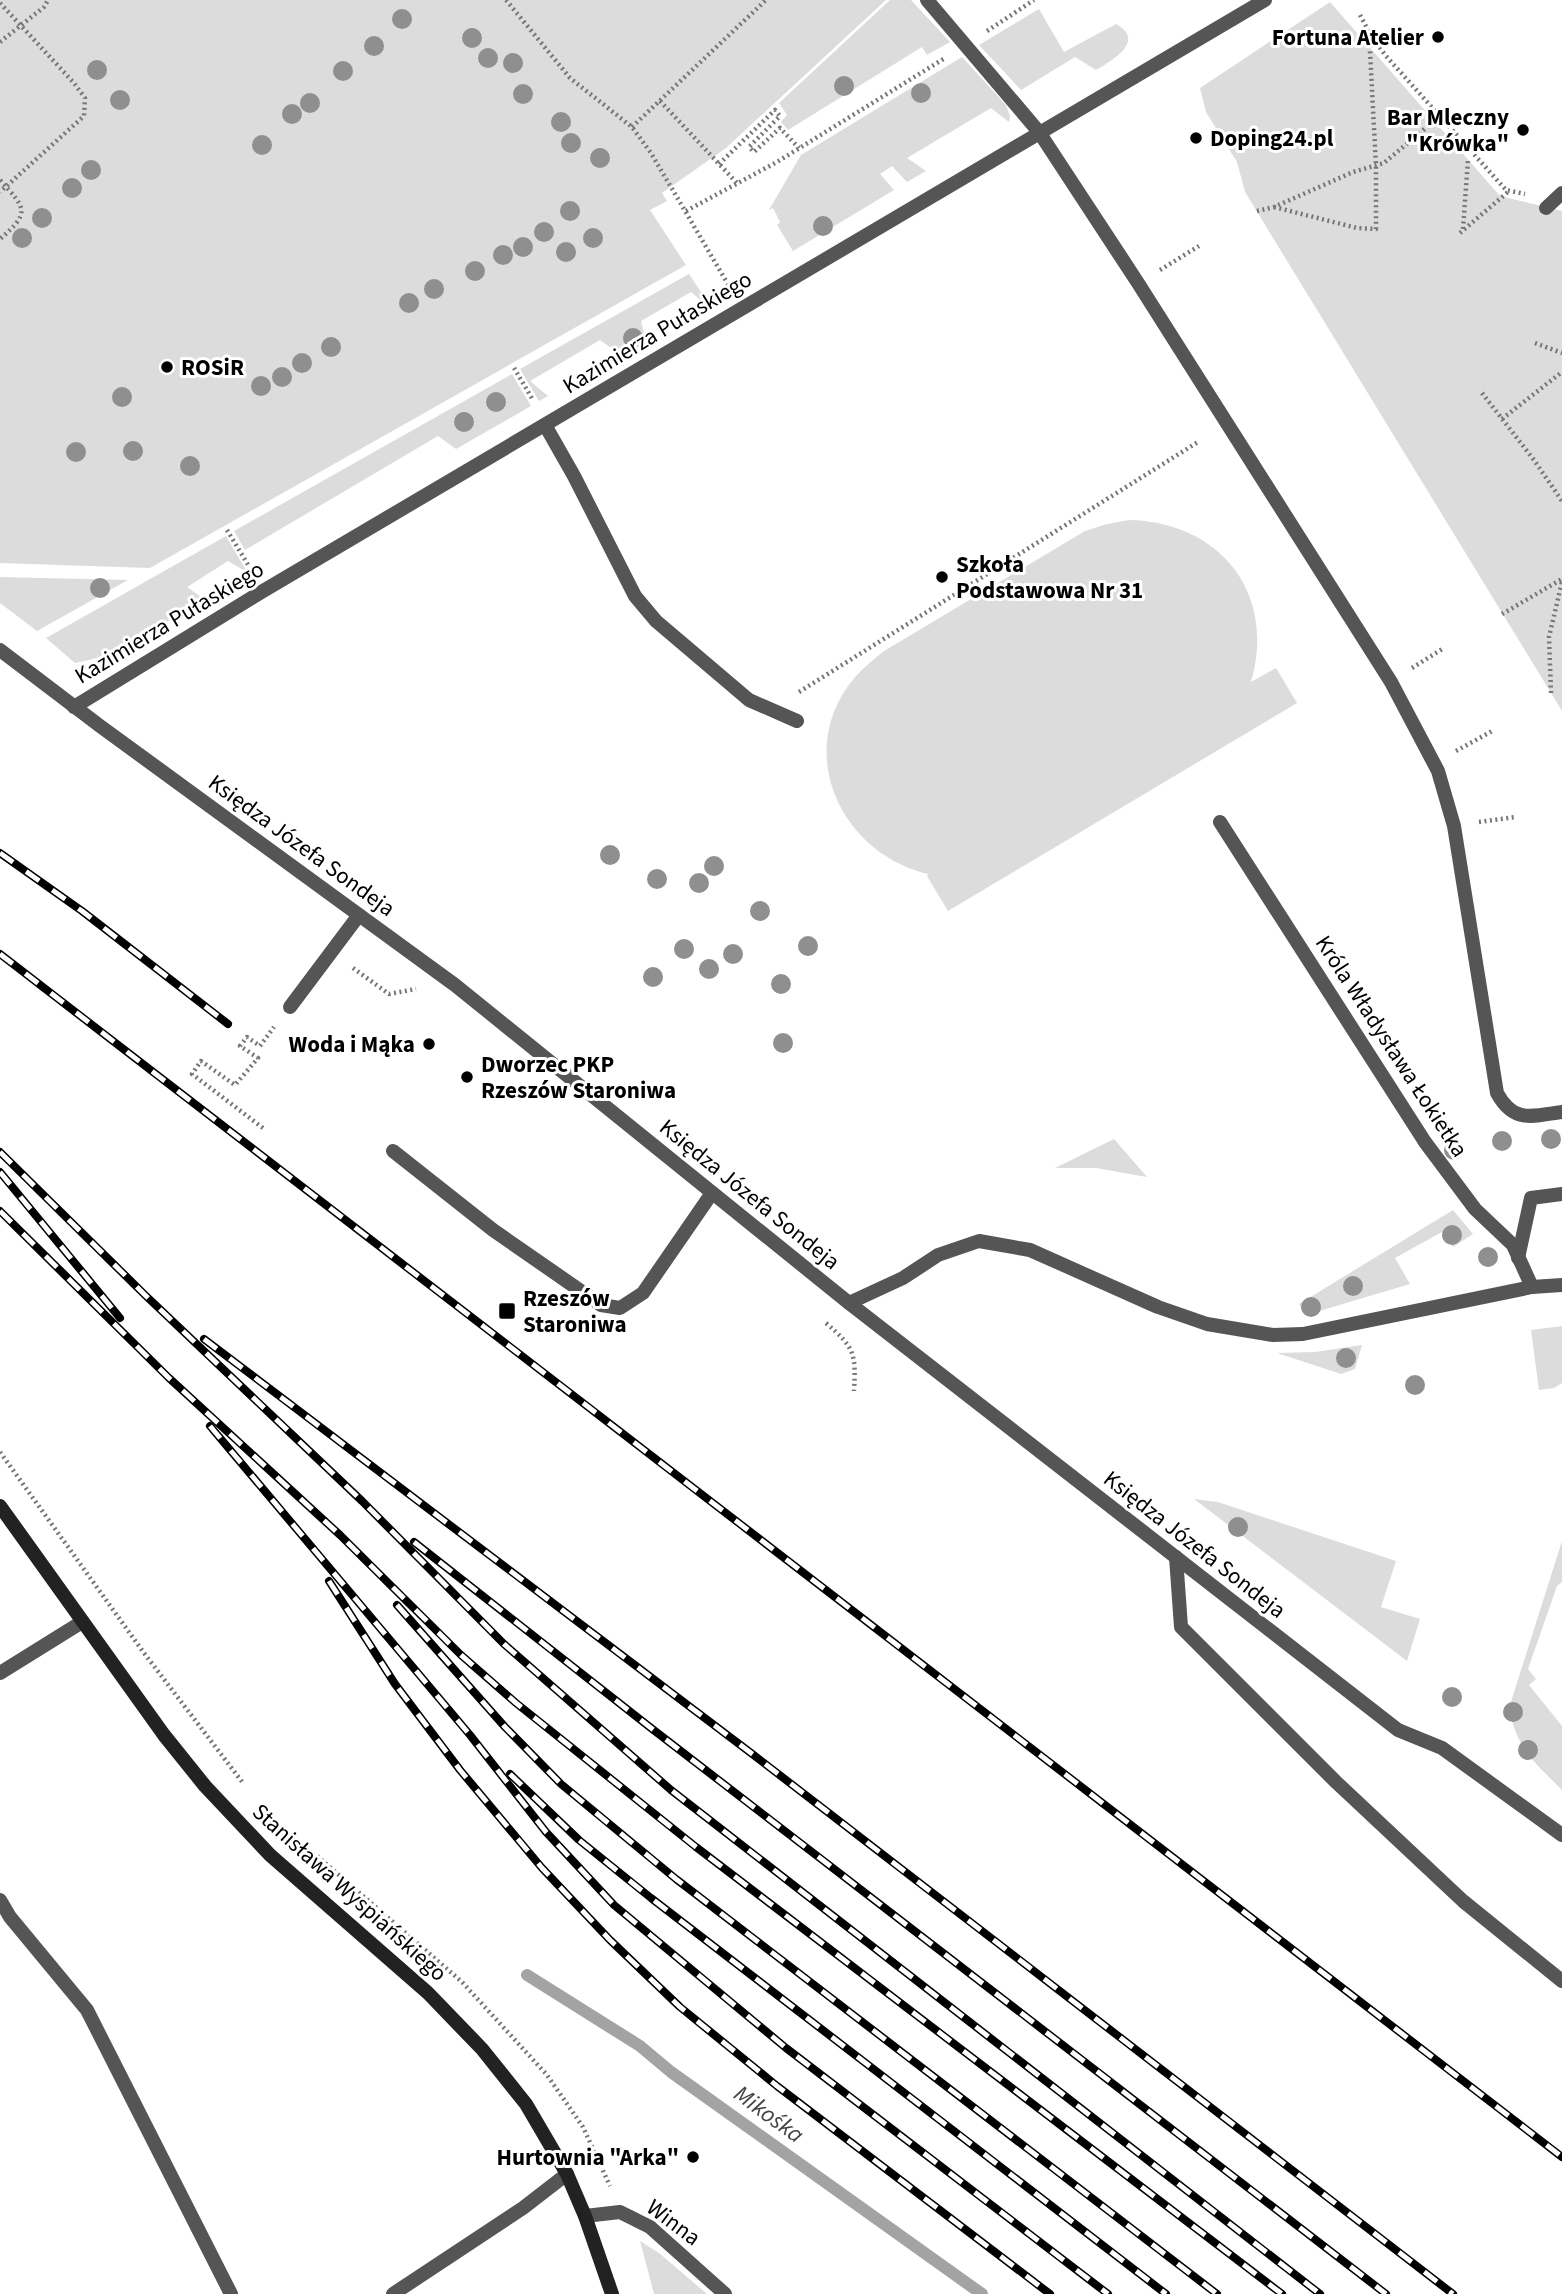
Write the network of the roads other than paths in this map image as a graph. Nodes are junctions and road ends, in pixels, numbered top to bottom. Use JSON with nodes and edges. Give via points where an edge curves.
{"nodes":[{"id":1,"x":928,"y":0,"type":"edge"},
{"id":2,"x":1265,"y":0,"type":"edge"},
{"id":3,"x":1039,"y":132,"type":"junction"},
{"id":4,"x":1562,"y":193,"type":"edge"},
{"id":5,"x":1546,"y":208,"type":"dead end"},
{"id":6,"x":545,"y":425,"type":"junction"},
{"id":7,"x":0,"y":650,"type":"edge"},
{"id":8,"x":74,"y":707,"type":"junction"},
{"id":9,"x":797,"y":721,"type":"dead end"},
{"id":10,"x":1220,"y":822,"type":"dead end"},
{"id":11,"x":359,"y":915,"type":"junction"},
{"id":12,"x":290,"y":1007,"type":"road end"},
{"id":13,"x":1562,"y":1112,"type":"edge"},
{"id":14,"x":393,"y":1151,"type":"dead end"},
{"id":15,"x":712,"y":1193,"type":"junction"},
{"id":16,"x":1562,"y":1194,"type":"edge"},
{"id":17,"x":1518,"y":1258,"type":"junction"},
{"id":18,"x":1562,"y":1284,"type":"edge"},
{"id":19,"x":1532,"y":1287,"type":"junction"},
{"id":20,"x":849,"y":1303,"type":"junction"},
{"id":21,"x":0,"y":1506,"type":"edge"},
{"id":22,"x":1175,"y":1557,"type":"junction"},
{"id":23,"x":82,"y":1622,"type":"junction"},
{"id":24,"x":0,"y":1673,"type":"edge"},
{"id":25,"x":1562,"y":1835,"type":"edge"},
{"id":26,"x":0,"y":1900,"type":"edge"},
{"id":27,"x":1562,"y":1981,"type":"edge"},
{"id":28,"x":567,"y":2174,"type":"junction"},
{"id":29,"x":585,"y":2216,"type":"junction"},
{"id":30,"x":231,"y":2294,"type":"edge"},
{"id":31,"x":393,"y":2294,"type":"edge"},
{"id":32,"x":612,"y":2294,"type":"edge"},
{"id":33,"x":725,"y":2294,"type":"edge"}],
"edges":[{"from":1,"to":3,"type":"street"},
{"from":2,"to":3,"type":"street","name":"Kazimierza Pułaskiego"},
{"from":3,"to":6,"type":"street","name":"Kazimierza Pułaskiego"},
{"from":3,"to":13,"type":"street","via":[[1391,682],[1434,763],[1454,826],[1497,1093],[1512,1114],[1526,1117]]},
{"from":4,"to":5,"type":"street"},
{"from":6,"to":8,"type":"street","name":"Kazimierza Pułaskiego"},
{"from":6,"to":9,"type":"street","via":[[635,596],[656,621],[749,700]]},
{"from":7,"to":8,"type":"street","name":"Księdza Józefa Sondeja"},
{"from":8,"to":11,"type":"street","name":"Księdza Józefa Sondeja"},
{"from":10,"to":17,"type":"street","name":"Króla Władysława Łokietka","via":[[1425,1142],[1475,1209],[1513,1245]]},
{"from":11,"to":12,"type":"street"},
{"from":11,"to":15,"type":"street","name":"Księdza Józefa Sondeja","via":[[455,985]]},
{"from":14,"to":15,"type":"street","via":[[493,1230],[601,1305],[620,1308],[643,1293]]},
{"from":15,"to":20,"type":"street","name":"Księdza Józefa Sondeja"},
{"from":16,"to":17,"type":"street","via":[[1531,1198]]},
{"from":17,"to":19,"type":"street","name":"Króla Władysława Łokietka"},
{"from":18,"to":19,"type":"street"},
{"from":19,"to":20,"type":"street","via":[[1303,1334],[1273,1335],[1207,1324],[1030,1250],[979,1241],[938,1255],[903,1278]]},
{"from":20,"to":22,"type":"street","name":"Księdza Józefa Sondeja"},
{"from":21,"to":23,"type":"street","name":"Stanisława Wyspiańskiego"},
{"from":22,"to":25,"type":"street","name":"Księdza Józefa Sondeja","via":[[1398,1730],[1442,1748]]},
{"from":22,"to":27,"type":"street","via":[[1181,1627],[1336,1783],[1463,1901]]},
{"from":23,"to":24,"type":"street"},
{"from":23,"to":28,"type":"street","name":"Stanisława Wyspiańskiego","via":[[205,1786],[270,1855],[428,1993],[482,2049],[526,2104]]},
{"from":26,"to":30,"type":"street","via":[[87,2010]]},
{"from":28,"to":29,"type":"street","name":"Stanisława Wyspiańskiego"},
{"from":28,"to":31,"type":"street"},
{"from":29,"to":32,"type":"street","name":"Stanisława Wyspiańskiego"},
{"from":29,"to":33,"type":"street","name":"Winna","via":[[620,2211],[650,2227]]}]}
